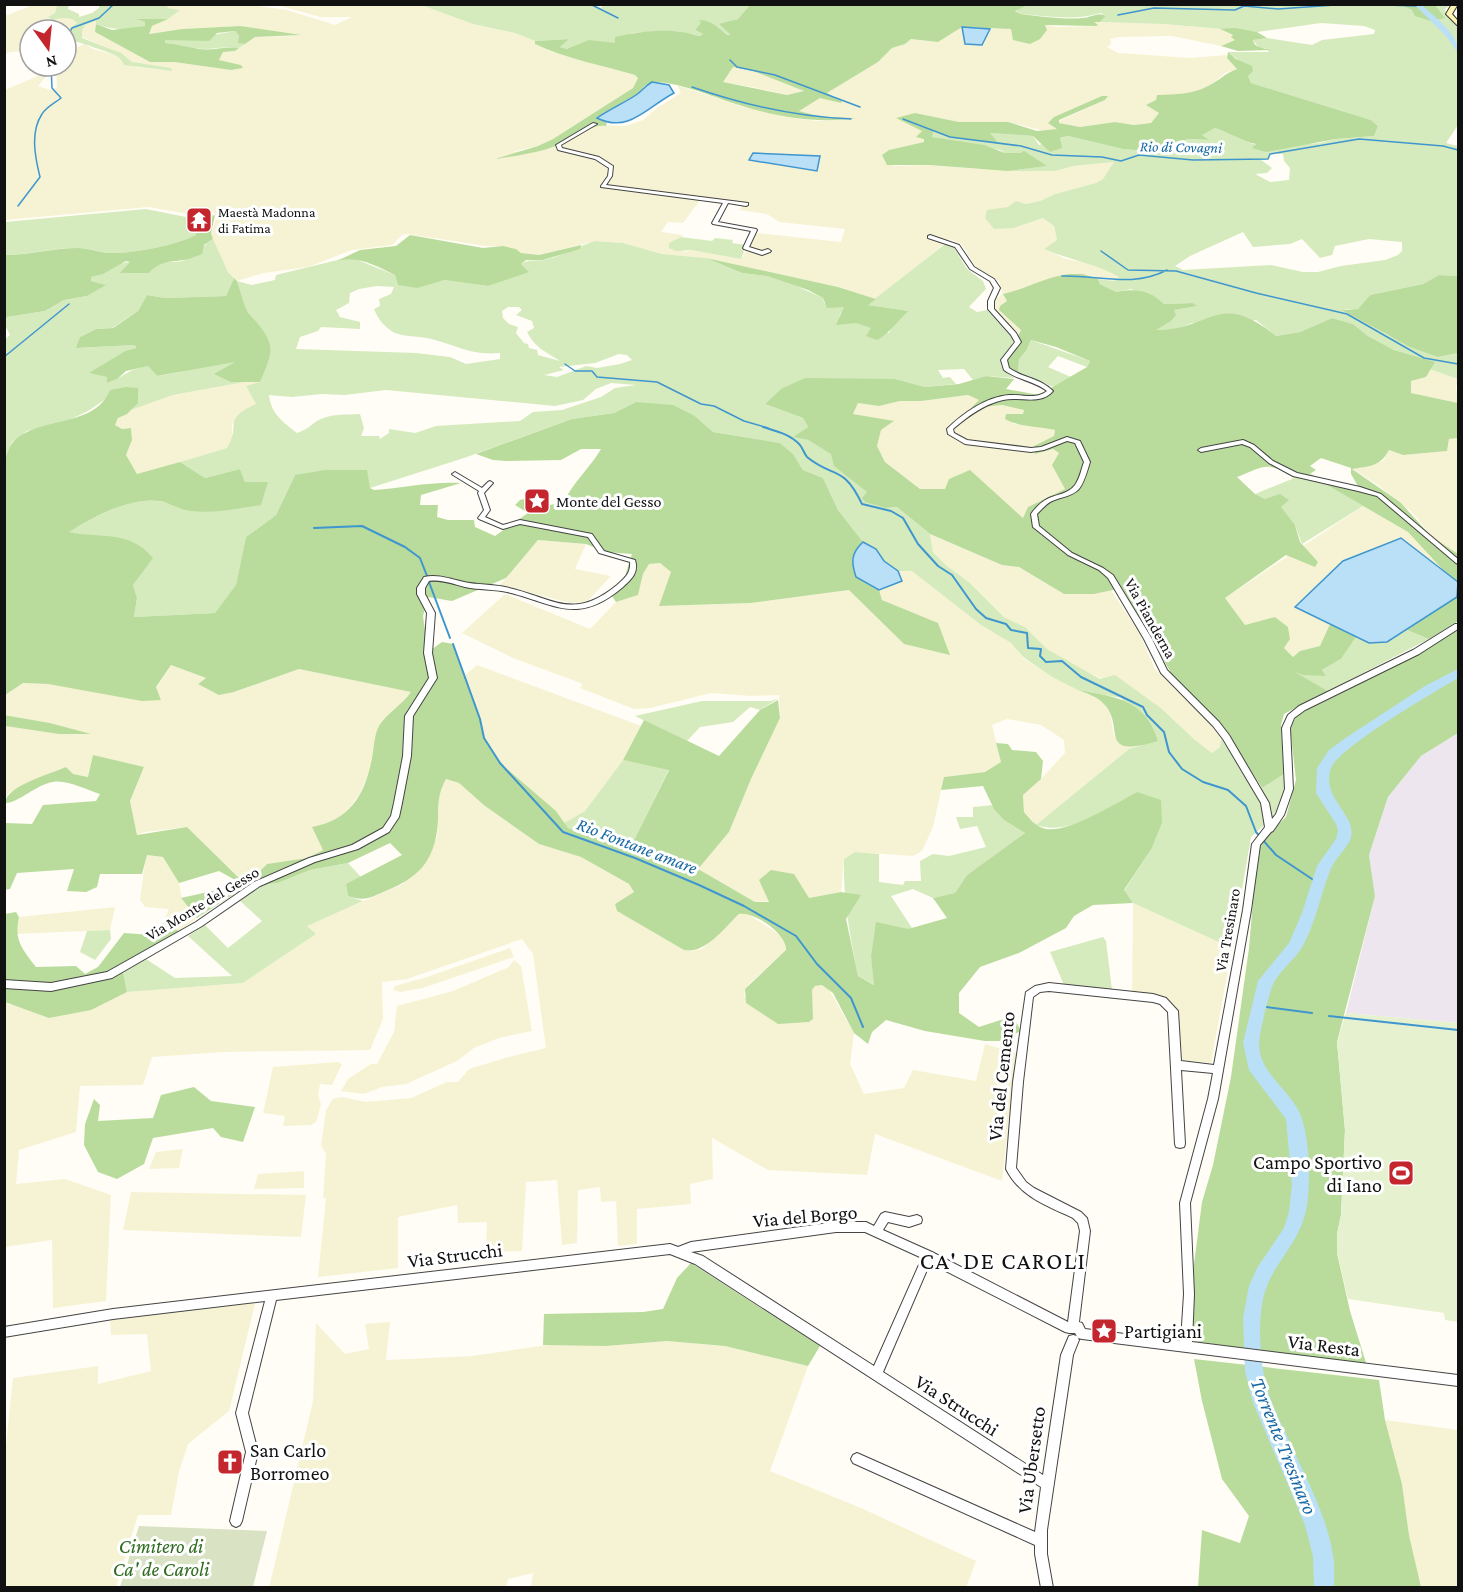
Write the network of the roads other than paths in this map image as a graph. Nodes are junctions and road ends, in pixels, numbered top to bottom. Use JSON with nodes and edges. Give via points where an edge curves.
{"nodes":[{"id":1,"x":1455,"y":4,"type":"edge"},
{"id":2,"x":1458,"y":24,"type":"edge"},
{"id":3,"x":595,"y":124,"type":"dead end"},
{"id":4,"x":726,"y":202,"type":"junction"},
{"id":5,"x":746,"y":204,"type":"dead end"},
{"id":6,"x":930,"y":237,"type":"dead end"},
{"id":7,"x":768,"y":251,"type":"dead end"},
{"id":8,"x":1201,"y":450,"type":"dead end"},
{"id":9,"x":455,"y":474,"type":"dead end"},
{"id":10,"x":490,"y":483,"type":"dead end"},
{"id":11,"x":482,"y":490,"type":"junction"},
{"id":12,"x":1458,"y":562,"type":"edge"},
{"id":13,"x":1458,"y":626,"type":"edge"},
{"id":14,"x":1270,"y":829,"type":"junction"},
{"id":15,"x":4,"y":984,"type":"edge"},
{"id":16,"x":1176,"y":1065,"type":"junction"},
{"id":17,"x":1218,"y":1070,"type":"junction"},
{"id":18,"x":1180,"y":1144,"type":"dead end"},
{"id":19,"x":917,"y":1220,"type":"dead end"},
{"id":20,"x":877,"y":1231,"type":"junction"},
{"id":21,"x":680,"y":1251,"type":"junction"},
{"id":22,"x":928,"y":1256,"type":"junction"},
{"id":23,"x":272,"y":1295,"type":"junction"},
{"id":24,"x":4,"y":1332,"type":"edge"},
{"id":25,"x":1074,"y":1332,"type":"junction"},
{"id":26,"x":1186,"y":1347,"type":"junction"},
{"id":27,"x":876,"y":1374,"type":"junction"},
{"id":28,"x":1458,"y":1381,"type":"edge"},
{"id":29,"x":858,"y":1459,"type":"dead end"},
{"id":30,"x":1048,"y":1484,"type":"junction"},
{"id":31,"x":236,"y":1521,"type":"dead end"},
{"id":32,"x":1041,"y":1541,"type":"junction"},
{"id":33,"x":1047,"y":1587,"type":"edge"}],
"edges":[{"from":1,"to":2,"type":"main road","via":[[1449,14]]},
{"from":3,"to":4,"type":"street","via":[[558,146],[611,167],[603,186]]},
{"from":4,"to":5,"type":"street"},
{"from":4,"to":7,"type":"street","via":[[715,223],[754,230],[746,248]]},
{"from":6,"to":14,"type":"street","name":"Via Pianderna","via":[[957,246],[972,268],[994,282],[997,288],[991,309],[1018,342],[1004,360],[1006,369],[1050,391],[1038,398],[992,401],[955,424],[951,434],[965,442],[1026,450],[1042,449],[1067,439],[1077,442],[1088,462],[1081,483],[1072,493],[1039,506],[1034,514],[1036,527],[1070,554],[1111,577],[1164,672],[1226,737],[1265,803]]},
{"from":8,"to":12,"type":"street","via":[[1243,442],[1295,475],[1379,495]]},
{"from":9,"to":11,"type":"street"},
{"from":10,"to":11,"type":"street"},
{"from":11,"to":15,"type":"street","name":"Via Monte del Gesso","via":[[487,510],[482,518],[498,526],[520,522],[590,535],[601,552],[633,561],[632,575],[610,596],[591,606],[571,607],[504,589],[426,579],[421,594],[431,612],[428,653],[433,678],[410,716],[398,803],[386,830],[355,847],[257,884],[199,924],[109,975],[51,987]]},
{"from":13,"to":14,"type":"street","name":"Via Tresinaro","via":[[1291,717],[1286,728],[1289,789],[1280,815]]},
{"from":14,"to":17,"type":"street","name":"Via Tresinaro","via":[[1259,837]]},
{"from":16,"to":17,"type":"street"},
{"from":16,"to":18,"type":"street","name":"Via del Cemento"},
{"from":16,"to":25,"type":"street","name":"Via del Cemento","via":[[1173,1011],[1158,999],[1049,987],[1029,995],[1011,1169],[1028,1190],[1083,1221]]},
{"from":17,"to":26,"type":"street","name":"Via Tresinaro","via":[[1185,1203],[1189,1294]]},
{"from":19,"to":20,"type":"street","via":[[907,1223],[885,1217]]},
{"from":20,"to":21,"type":"street","name":"Via del Borgo","via":[[858,1226],[836,1227]]},
{"from":20,"to":22,"type":"street","name":"Via del Borgo"},
{"from":21,"to":23,"type":"street","name":"Via Strucchi","via":[[656,1249]]},
{"from":21,"to":27,"type":"street","name":"Via Strucchi"},
{"from":22,"to":25,"type":"street","name":"Via del Borgo"},
{"from":22,"to":27,"type":"street"},
{"from":23,"to":24,"type":"street","name":"Via Strucchi","via":[[90,1317]]},
{"from":23,"to":31,"type":"street","via":[[242,1413],[252,1452]]},
{"from":25,"to":26,"type":"street","name":"Via del Borgo"},
{"from":25,"to":30,"type":"street","name":"Via Ubersetto","via":[[1067,1355]]},
{"from":26,"to":28,"type":"street","name":"Via Resta"},
{"from":27,"to":30,"type":"street","name":"Via Strucchi"},
{"from":29,"to":32,"type":"street"},
{"from":30,"to":32,"type":"street","name":"Via Ubersetto"},
{"from":32,"to":33,"type":"street","name":"Via Ubersetto"}]}
